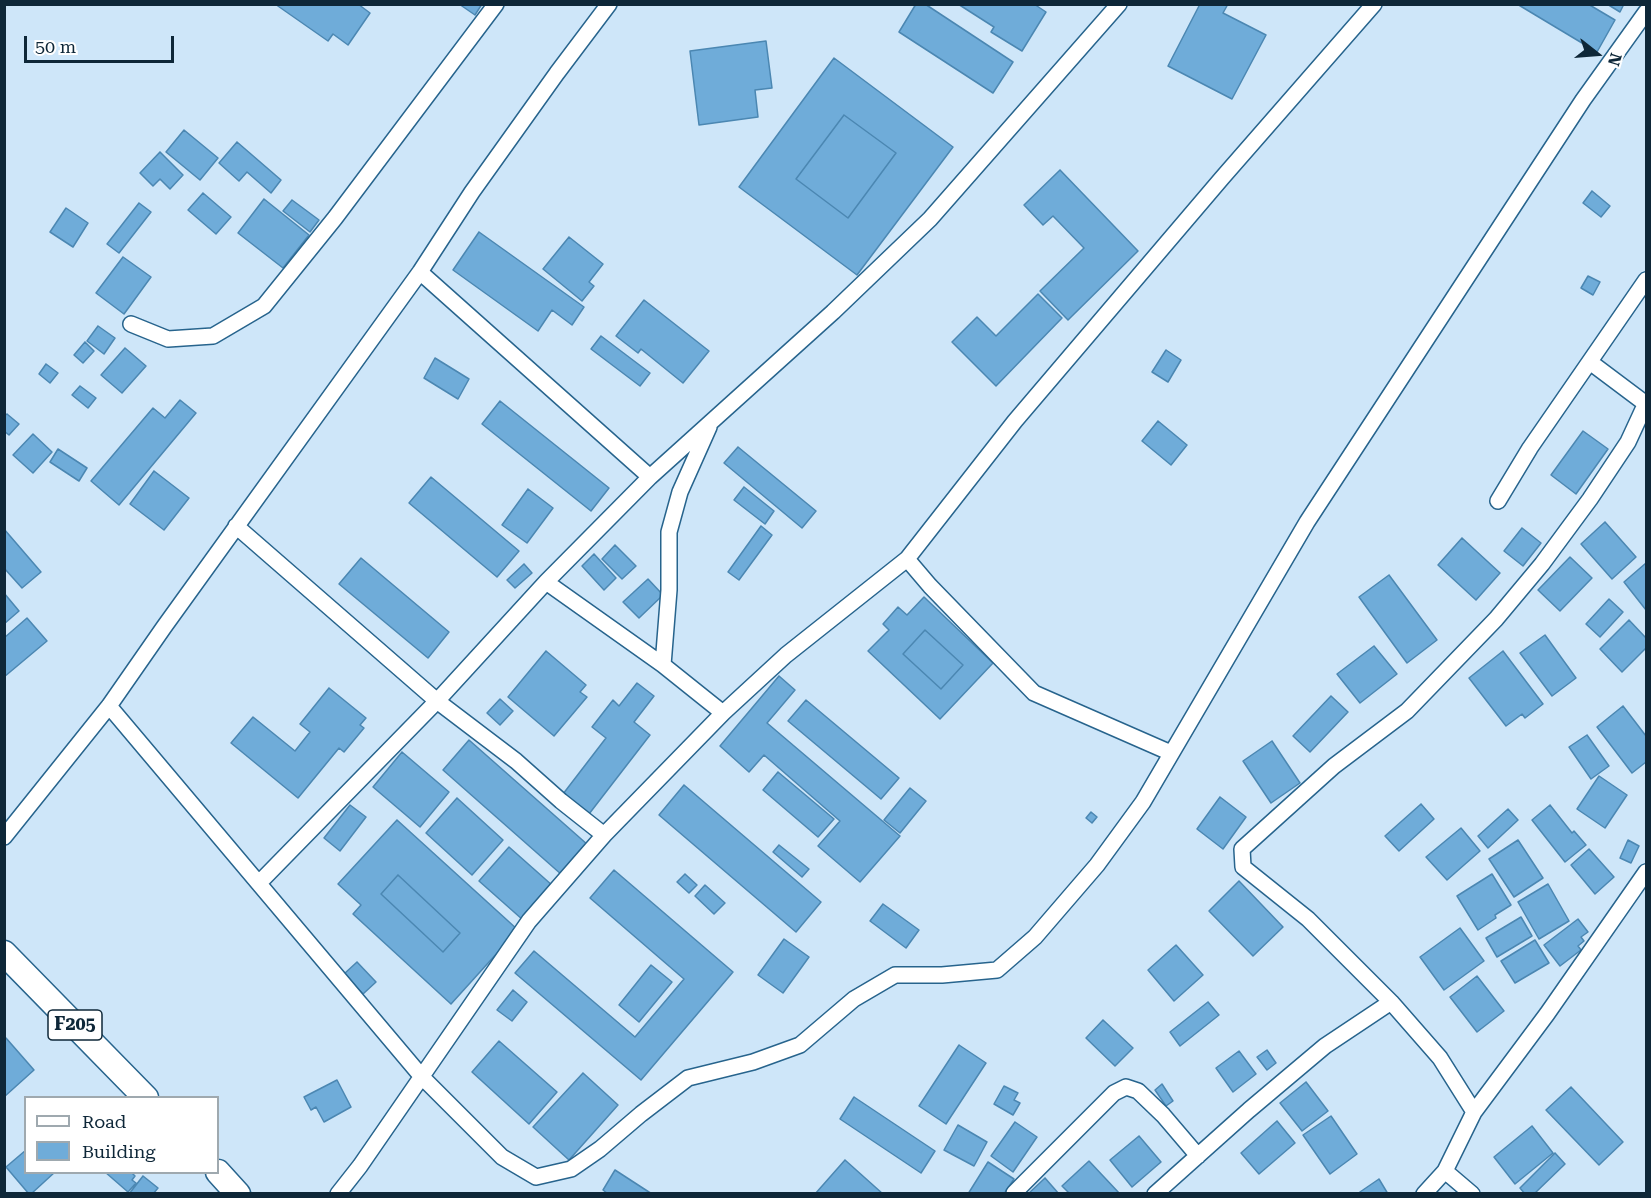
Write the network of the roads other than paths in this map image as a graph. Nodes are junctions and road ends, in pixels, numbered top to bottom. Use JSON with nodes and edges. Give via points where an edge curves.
{"nodes":[{"id":1,"x":496,"y":4,"type":"edge"},
{"id":2,"x":609,"y":4,"type":"edge"},
{"id":3,"x":1119,"y":4,"type":"edge"},
{"id":4,"x":1374,"y":4,"type":"edge"},
{"id":5,"x":1647,"y":12,"type":"edge"},
{"id":6,"x":420,"y":272,"type":"junction"},
{"id":7,"x":1647,"y":280,"type":"edge"},
{"id":8,"x":131,"y":324,"type":"dead end"},
{"id":9,"x":1590,"y":362,"type":"junction"},
{"id":10,"x":1646,"y":404,"type":"edge"},
{"id":11,"x":712,"y":419,"type":"junction"},
{"id":12,"x":650,"y":477,"type":"junction"},
{"id":13,"x":1498,"y":501,"type":"dead end"},
{"id":14,"x":236,"y":526,"type":"junction"},
{"id":15,"x":907,"y":559,"type":"junction"},
{"id":16,"x":546,"y":582,"type":"junction"},
{"id":17,"x":663,"y":665,"type":"junction"},
{"id":18,"x":437,"y":701,"type":"junction"},
{"id":19,"x":109,"y":706,"type":"junction"},
{"id":20,"x":723,"y":713,"type":"junction"},
{"id":21,"x":1172,"y":753,"type":"junction"},
{"id":22,"x":604,"y":835,"type":"junction"},
{"id":23,"x":4,"y":837,"type":"edge"},
{"id":24,"x":1647,"y":872,"type":"edge"},
{"id":25,"x":259,"y":883,"type":"junction"},
{"id":26,"x":4,"y":953,"type":"edge"},
{"id":27,"x":1390,"y":1002,"type":"junction"},
{"id":28,"x":422,"y":1077,"type":"junction"},
{"id":29,"x":144,"y":1096,"type":"edge"},
{"id":30,"x":1474,"y":1112,"type":"junction"},
{"id":31,"x":1198,"y":1156,"type":"junction"},
{"id":32,"x":1445,"y":1171,"type":"junction"},
{"id":33,"x":219,"y":1173,"type":"edge"},
{"id":34,"x":1014,"y":1193,"type":"edge"},
{"id":35,"x":238,"y":1194,"type":"edge"},
{"id":36,"x":338,"y":1194,"type":"edge"},
{"id":37,"x":1155,"y":1194,"type":"edge"},
{"id":38,"x":1424,"y":1194,"type":"edge"},
{"id":39,"x":1472,"y":1194,"type":"edge"}],
"edges":[{"from":1,"to":8,"type":"street","via":[[264,306],[213,336],[168,339]]},
{"from":2,"to":6,"type":"street","via":[[524,118]]},
{"from":3,"to":11,"type":"street","via":[[930,219]]},
{"from":4,"to":15,"type":"street","via":[[1015,421]]},
{"from":5,"to":21,"type":"street","via":[[1583,100],[1307,522]]},
{"from":6,"to":12,"type":"street"},
{"from":6,"to":14,"type":"street"},
{"from":7,"to":9,"type":"street"},
{"from":9,"to":10,"type":"street"},
{"from":9,"to":13,"type":"street"},
{"from":10,"to":27,"type":"street","via":[[1628,442],[1590,499],[1496,619],[1407,711],[1334,766],[1242,849],[1243,867],[1308,919]]},
{"from":11,"to":12,"type":"street"},
{"from":11,"to":17,"type":"street","via":[[688,472],[669,532]]},
{"from":12,"to":16,"type":"street"},
{"from":14,"to":18,"type":"street"},
{"from":14,"to":19,"type":"street"},
{"from":15,"to":20,"type":"street","via":[[786,654]]},
{"from":15,"to":21,"type":"street","via":[[1034,693]]},
{"from":16,"to":17,"type":"street"},
{"from":16,"to":18,"type":"street"},
{"from":17,"to":20,"type":"street"},
{"from":18,"to":22,"type":"street"},
{"from":18,"to":25,"type":"street"},
{"from":19,"to":23,"type":"street"},
{"from":19,"to":25,"type":"street"},
{"from":20,"to":22,"type":"street"},
{"from":21,"to":28,"type":"street","via":[[1097,866],[1035,937],[997,970],[895,975],[854,999],[800,1045],[753,1062],[688,1078],[571,1169],[536,1177],[502,1158]]},
{"from":22,"to":28,"type":"street","via":[[529,921]]},
{"from":24,"to":30,"type":"street"},
{"from":25,"to":28,"type":"street"},
{"from":26,"to":29,"type":"main road","number":"F205"},
{"from":27,"to":30,"type":"street","via":[[1440,1059]]},
{"from":27,"to":31,"type":"street","via":[[1325,1046]]},
{"from":28,"to":36,"type":"street"},
{"from":30,"to":32,"type":"street"},
{"from":31,"to":34,"type":"street","via":[[1154,1107],[1126,1087],[1114,1093]]},
{"from":31,"to":37,"type":"street"},
{"from":32,"to":38,"type":"street"},
{"from":32,"to":39,"type":"street"},
{"from":33,"to":35,"type":"main road"}]}
